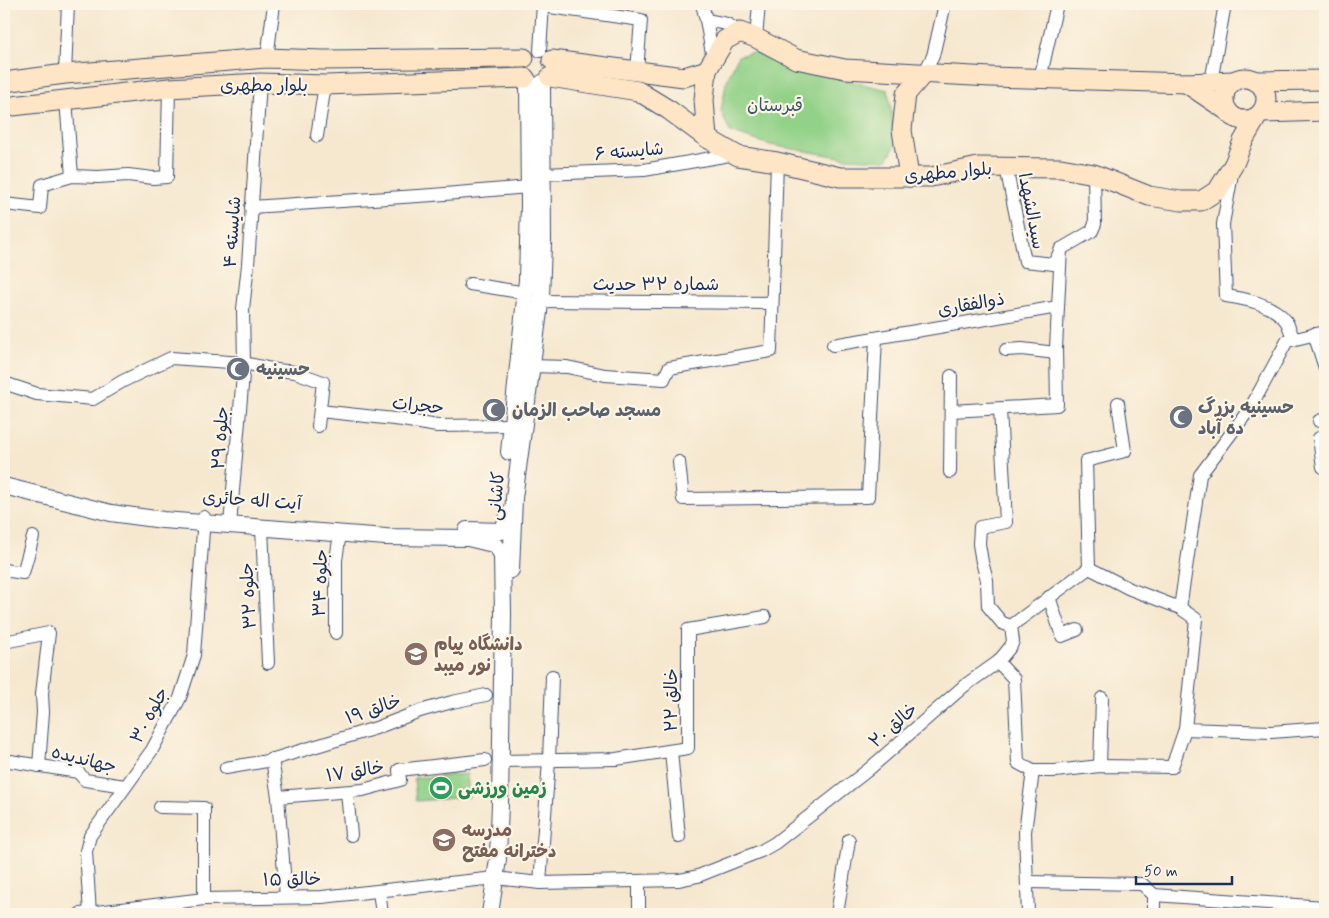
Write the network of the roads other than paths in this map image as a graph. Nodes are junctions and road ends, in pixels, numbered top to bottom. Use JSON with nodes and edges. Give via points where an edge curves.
{"nodes":[{"id":1,"x":68,"y":4,"type":"edge"},
{"id":2,"x":274,"y":4,"type":"edge"},
{"id":3,"x":702,"y":4,"type":"edge"},
{"id":4,"x":759,"y":4,"type":"edge"},
{"id":5,"x":945,"y":4,"type":"edge"},
{"id":6,"x":1056,"y":4,"type":"edge"},
{"id":7,"x":1225,"y":4,"type":"edge"},
{"id":8,"x":543,"y":5,"type":"edge"},
{"id":9,"x":706,"y":20,"type":"junction"},
{"id":10,"x":748,"y":35,"type":"junction"},
{"id":11,"x":267,"y":58,"type":"junction"},
{"id":12,"x":710,"y":64,"type":"junction"},
{"id":13,"x":537,"y":70,"type":"junction"},
{"id":14,"x":637,"y":71,"type":"junction"},
{"id":15,"x":924,"y":73,"type":"junction"},
{"id":16,"x":65,"y":74,"type":"junction"},
{"id":17,"x":1040,"y":79,"type":"junction"},
{"id":18,"x":1325,"y":80,"type":"edge"},
{"id":19,"x":1255,"y":81,"type":"junction"},
{"id":20,"x":4,"y":82,"type":"edge"},
{"id":21,"x":1211,"y":82,"type":"junction"},
{"id":22,"x":1233,"y":82,"type":"junction"},
{"id":23,"x":260,"y":83,"type":"junction"},
{"id":24,"x":1186,"y":83,"type":"junction"},
{"id":25,"x":325,"y":85,"type":"junction"},
{"id":26,"x":169,"y":88,"type":"junction"},
{"id":27,"x":66,"y":100,"type":"junction"},
{"id":28,"x":4,"y":107,"type":"edge"},
{"id":29,"x":1226,"y":110,"type":"junction"},
{"id":30,"x":1325,"y":111,"type":"edge"},
{"id":31,"x":1259,"y":115,"type":"junction"},
{"id":32,"x":318,"y":136,"type":"dead end"},
{"id":33,"x":707,"y":138,"type":"junction"},
{"id":34,"x":735,"y":154,"type":"junction"},
{"id":35,"x":777,"y":162,"type":"junction"},
{"id":36,"x":1234,"y":164,"type":"junction"},
{"id":37,"x":1006,"y":167,"type":"junction"},
{"id":38,"x":543,"y":174,"type":"junction"},
{"id":39,"x":1094,"y":174,"type":"junction"},
{"id":40,"x":72,"y":176,"type":"junction"},
{"id":41,"x":909,"y":177,"type":"junction"},
{"id":42,"x":529,"y":187,"type":"junction"},
{"id":43,"x":4,"y":204,"type":"edge"},
{"id":44,"x":251,"y":207,"type":"junction"},
{"id":45,"x":1061,"y":248,"type":"junction"},
{"id":46,"x":470,"y":284,"type":"dead end"},
{"id":47,"x":533,"y":297,"type":"junction"},
{"id":48,"x":772,"y":303,"type":"junction"},
{"id":49,"x":1058,"y":307,"type":"junction"},
{"id":50,"x":1319,"y":333,"type":"edge"},
{"id":51,"x":876,"y":338,"type":"junction"},
{"id":52,"x":1294,"y":339,"type":"junction"},
{"id":53,"x":833,"y":345,"type":"dead end"},
{"id":54,"x":1006,"y":350,"type":"dead end"},
{"id":55,"x":1056,"y":353,"type":"junction"},
{"id":56,"x":244,"y":363,"type":"junction"},
{"id":57,"x":531,"y":366,"type":"junction"},
{"id":58,"x":1325,"y":368,"type":"edge"},
{"id":59,"x":951,"y":376,"type":"dead end"},
{"id":60,"x":4,"y":383,"type":"edge"},
{"id":61,"x":242,"y":383,"type":"joint"},
{"id":62,"x":1118,"y":403,"type":"dead end"},
{"id":63,"x":1000,"y":409,"type":"junction"},
{"id":64,"x":320,"y":411,"type":"junction"},
{"id":65,"x":951,"y":411,"type":"junction"},
{"id":66,"x":512,"y":425,"type":"junction"},
{"id":67,"x":318,"y":426,"type":"dead end"},
{"id":68,"x":1322,"y":445,"type":"edge"},
{"id":69,"x":679,"y":462,"type":"dead end"},
{"id":70,"x":1323,"y":468,"type":"dead end"},
{"id":71,"x":950,"y":472,"type":"dead end"},
{"id":72,"x":4,"y":479,"type":"edge"},
{"id":73,"x":4,"y":486,"type":"edge"},
{"id":74,"x":514,"y":498,"type":"junction"},
{"id":75,"x":204,"y":520,"type":"junction"},
{"id":76,"x":230,"y":522,"type":"junction"},
{"id":77,"x":262,"y":528,"type":"junction"},
{"id":78,"x":502,"y":531,"type":"junction"},
{"id":79,"x":340,"y":533,"type":"junction"},
{"id":80,"x":33,"y":537,"type":"dead end"},
{"id":81,"x":468,"y":538,"type":"joint"},
{"id":82,"x":502,"y":554,"type":"junction"},
{"id":83,"x":1088,"y":568,"type":"junction"},
{"id":84,"x":4,"y":570,"type":"edge"},
{"id":85,"x":511,"y":574,"type":"junction"},
{"id":86,"x":1049,"y":597,"type":"junction"},
{"id":87,"x":1180,"y":608,"type":"junction"},
{"id":88,"x":765,"y":617,"type":"dead end"},
{"id":89,"x":1011,"y":626,"type":"junction"},
{"id":90,"x":1076,"y":630,"type":"dead end"},
{"id":91,"x":336,"y":633,"type":"dead end"},
{"id":92,"x":4,"y":642,"type":"edge"},
{"id":93,"x":998,"y":662,"type":"junction"},
{"id":94,"x":268,"y":663,"type":"dead end"},
{"id":95,"x":552,"y":676,"type":"dead end"},
{"id":96,"x":486,"y":695,"type":"dead end"},
{"id":97,"x":1102,"y":698,"type":"dead end"},
{"id":98,"x":1325,"y":728,"type":"edge"},
{"id":99,"x":1186,"y":730,"type":"junction"},
{"id":100,"x":671,"y":751,"type":"junction"},
{"id":101,"x":4,"y":760,"type":"edge"},
{"id":102,"x":269,"y":760,"type":"junction"},
{"id":103,"x":499,"y":760,"type":"junction"},
{"id":104,"x":549,"y":761,"type":"junction"},
{"id":105,"x":39,"y":766,"type":"junction"},
{"id":106,"x":1100,"y":766,"type":"junction"},
{"id":107,"x":226,"y":768,"type":"dead end"},
{"id":108,"x":1033,"y":771,"type":"junction"},
{"id":109,"x":125,"y":786,"type":"junction"},
{"id":110,"x":347,"y":792,"type":"junction"},
{"id":111,"x":278,"y":798,"type":"junction"},
{"id":112,"x":160,"y":807,"type":"dead end"},
{"id":113,"x":351,"y":835,"type":"dead end"},
{"id":114,"x":679,"y":837,"type":"dead end"},
{"id":115,"x":850,"y":840,"type":"dead end"},
{"id":116,"x":500,"y":879,"type":"junction"},
{"id":117,"x":639,"y":881,"type":"junction"},
{"id":118,"x":540,"y":882,"type":"junction"},
{"id":119,"x":1027,"y":882,"type":"junction"},
{"id":120,"x":379,"y":891,"type":"junction"},
{"id":121,"x":1154,"y":895,"type":"junction"},
{"id":122,"x":286,"y":897,"type":"junction"},
{"id":123,"x":204,"y":899,"type":"junction"},
{"id":124,"x":1325,"y":907,"type":"edge"},
{"id":125,"x":87,"y":914,"type":"edge"},
{"id":126,"x":382,"y":914,"type":"edge"},
{"id":127,"x":490,"y":914,"type":"edge"},
{"id":128,"x":499,"y":914,"type":"edge"},
{"id":129,"x":639,"y":914,"type":"edge"},
{"id":130,"x":836,"y":914,"type":"edge"},
{"id":131,"x":1028,"y":914,"type":"edge"},
{"id":132,"x":1154,"y":914,"type":"edge"}],
"edges":[{"from":1,"to":16,"type":"street"},
{"from":2,"to":11,"type":"street"},
{"from":3,"to":9,"type":"street"},
{"from":4,"to":10,"type":"street"},
{"from":5,"to":15,"type":"street","via":[[933,56]]},
{"from":6,"to":17,"type":"street"},
{"from":7,"to":21,"type":"street"},
{"from":8,"to":13,"type":"street"},
{"from":8,"to":14,"type":"street","via":[[641,20]]},
{"from":9,"to":10,"type":"street","via":[[726,24]]},
{"from":9,"to":12,"type":"street"},
{"from":10,"to":12,"type":"main road","via":[[725,40]]},
{"from":10,"to":15,"type":"main road","via":[[796,59],[845,69]]},
{"from":11,"to":13,"type":"main road","name":"بلوار مطهری"},
{"from":11,"to":16,"type":"main road","name":"بلوار مطهری"},
{"from":12,"to":14,"type":"main road","name":"بلوار مطهری","via":[[684,77]]},
{"from":12,"to":33,"type":"main road","via":[[704,100]]},
{"from":13,"to":14,"type":"main road","name":"بلوار مطهری"},
{"from":13,"to":25,"type":"main road","name":"بلوار مطهری"},
{"from":13,"to":33,"type":"main road","name":"بلوار مطهری","via":[[638,90]]},
{"from":13,"to":38,"type":"street","name":"کاشانی"},
{"from":13,"to":42,"type":"street","name":"کاشانی"},
{"from":15,"to":17,"type":"main road"},
{"from":15,"to":41,"type":"main road","via":[[906,94],[902,130]]},
{"from":16,"to":20,"type":"main road","name":"بلوار مطهری"},
{"from":17,"to":24,"type":"main road"},
{"from":18,"to":19,"type":"main road"},
{"from":19,"to":22,"type":"main road","via":[[1244,78]]},
{"from":19,"to":31,"type":"main road","via":[[1261,85],[1266,99]]},
{"from":21,"to":22,"type":"main road"},
{"from":21,"to":24,"type":"main road"},
{"from":22,"to":29,"type":"main road","via":[[1224,94]]},
{"from":23,"to":25,"type":"main road","name":"بلوار مطهری"},
{"from":23,"to":26,"type":"main road","name":"بلوار مطهری"},
{"from":23,"to":44,"type":"street","name":"شایسته ۴"},
{"from":24,"to":29,"type":"main road"},
{"from":25,"to":32,"type":"street"},
{"from":26,"to":27,"type":"main road","name":"بلوار مطهری"},
{"from":26,"to":40,"type":"street","via":[[167,177]]},
{"from":27,"to":28,"type":"main road","name":"بلوار مطهری"},
{"from":27,"to":40,"type":"street"},
{"from":29,"to":31,"type":"main road","via":[[1230,116],[1244,121]]},
{"from":30,"to":31,"type":"main road"},
{"from":31,"to":36,"type":"main road","name":"بلوار مطهری"},
{"from":33,"to":34,"type":"main road","name":"بلوار مطهری"},
{"from":34,"to":35,"type":"main road","name":"بلوار مطهری"},
{"from":34,"to":38,"type":"street","name":"شایسته ۶","via":[[644,170]]},
{"from":35,"to":41,"type":"main road","name":"بلوار مطهری","via":[[840,177]]},
{"from":35,"to":48,"type":"street"},
{"from":36,"to":39,"type":"main road","name":"بلوار مطهری","via":[[1218,190],[1201,201],[1149,196]]},
{"from":36,"to":52,"type":"street","via":[[1223,224],[1226,296],[1275,311],[1286,321]]},
{"from":37,"to":39,"type":"main road","name":"بلوار مطهری","via":[[1061,168]]},
{"from":37,"to":41,"type":"main road","name":"بلوار مطهری","via":[[978,167],[931,177]]},
{"from":37,"to":45,"type":"street","name":"سیدالشهدا","via":[[1025,261],[1054,264]]},
{"from":38,"to":42,"type":"street"},
{"from":38,"to":47,"type":"street","name":"کاشانی","via":[[543,244]]},
{"from":39,"to":45,"type":"street","via":[[1095,224],[1092,231]]},
{"from":40,"to":43,"type":"street","via":[[42,185],[40,208]]},
{"from":42,"to":44,"type":"street"},
{"from":42,"to":47,"type":"street","name":"کاشانی"},
{"from":44,"to":56,"type":"street","name":"شایسته ۴","via":[[243,309]]},
{"from":45,"to":49,"type":"street"},
{"from":46,"to":47,"type":"street","name":"شماره ۳۲ حدیث"},
{"from":47,"to":48,"type":"street","name":"شماره ۳۲ حدیث"},
{"from":47,"to":57,"type":"street","name":"کاشانی"},
{"from":47,"to":66,"type":"street","name":"کاشانی"},
{"from":48,"to":57,"type":"street","via":[[771,351],[669,368],[664,379],[605,375],[567,367]]},
{"from":49,"to":51,"type":"street","name":"ذوالفقاری"},
{"from":49,"to":55,"type":"street"},
{"from":50,"to":52,"type":"street"},
{"from":50,"to":58,"type":"street"},
{"from":51,"to":53,"type":"street","name":"ذوالفقاری"},
{"from":51,"to":69,"type":"street","via":[[868,497],[683,499]]},
{"from":52,"to":87,"type":"street","via":[[1288,341],[1251,407],[1200,475]]},
{"from":54,"to":55,"type":"street"},
{"from":55,"to":63,"type":"street","via":[[1057,405]]},
{"from":56,"to":60,"type":"street","via":[[171,358],[93,399],[37,394]]},
{"from":56,"to":61,"type":"street","name":"شایسته ۴"},
{"from":56,"to":64,"type":"street","via":[[295,372],[323,382]]},
{"from":57,"to":74,"type":"street","name":"کاشانی"},
{"from":59,"to":65,"type":"street"},
{"from":61,"to":76,"type":"street","name":"جلوه ۲۹"},
{"from":62,"to":83,"type":"street","via":[[1125,451],[1086,461]]},
{"from":63,"to":65,"type":"street"},
{"from":63,"to":89,"type":"street","via":[[1006,522],[980,527],[979,544],[987,580],[988,606],[1002,623]]},
{"from":64,"to":66,"type":"street","name":"حجرات","via":[[437,426]]},
{"from":64,"to":67,"type":"street"},
{"from":65,"to":71,"type":"street"},
{"from":66,"to":78,"type":"street","name":"کاشانی"},
{"from":68,"to":70,"type":"street"},
{"from":72,"to":75,"type":"street","name":"آیت اله حائری","via":[[109,506]]},
{"from":73,"to":75,"type":"street","name":"آیت اله حائری","via":[[111,513],[163,520]]},
{"from":74,"to":78,"type":"street"},
{"from":74,"to":85,"type":"street","name":"کاشانی"},
{"from":75,"to":76,"type":"street","name":"آیت اله حائری"},
{"from":75,"to":109,"type":"street","name":"جلوه ۳۰","via":[[194,655],[180,698],[152,750]]},
{"from":76,"to":77,"type":"street","name":"آیت اله حائری"},
{"from":76,"to":78,"type":"street","name":"آیت اله حائری"},
{"from":77,"to":79,"type":"street","name":"آیت اله حائری"},
{"from":77,"to":94,"type":"street","name":"جلوه ۳۲"},
{"from":78,"to":82,"type":"street","name":"کاشانی"},
{"from":79,"to":81,"type":"street","name":"آیت اله حائری"},
{"from":79,"to":91,"type":"street","name":"جلوه ۳۴","via":[[336,560]]},
{"from":80,"to":84,"type":"street","via":[[23,573]]},
{"from":81,"to":82,"type":"street","name":"کاشانی","via":[[493,544]]},
{"from":82,"to":85,"type":"street"},
{"from":82,"to":103,"type":"street","name":"کاشانی"},
{"from":83,"to":86,"type":"street"},
{"from":83,"to":87,"type":"street","via":[[1130,589]]},
{"from":85,"to":103,"type":"street","name":"کاشانی"},
{"from":86,"to":89,"type":"street"},
{"from":86,"to":90,"type":"street","via":[[1062,636]]},
{"from":87,"to":99,"type":"street","via":[[1196,619]]},
{"from":88,"to":100,"type":"street","name":"خالق ۲۲","via":[[688,630],[688,748]]},
{"from":89,"to":93,"type":"street","name":"خالق ۲۰","via":[[1013,641]]},
{"from":92,"to":105,"type":"street","via":[[49,633]]},
{"from":93,"to":108,"type":"street","via":[[1014,679],[1018,763]]},
{"from":93,"to":117,"type":"street","name":"خالق ۲۰","via":[[964,686],[868,770],[761,852],[698,876]]},
{"from":95,"to":104,"type":"street"},
{"from":96,"to":102,"type":"street","name":"خالق ۱۹","via":[[420,711],[376,728]]},
{"from":97,"to":106,"type":"street"},
{"from":98,"to":99,"type":"street","via":[[1271,732]]},
{"from":99,"to":106,"type":"street","via":[[1172,767]]},
{"from":100,"to":104,"type":"street","name":"خالق ۲۲","via":[[616,759]]},
{"from":100,"to":114,"type":"street"},
{"from":101,"to":105,"type":"street","name":"جهاندیده"},
{"from":102,"to":107,"type":"street","name":"خالق ۱۹"},
{"from":102,"to":111,"type":"street"},
{"from":103,"to":104,"type":"street","name":"خالق ۲۲"},
{"from":103,"to":110,"type":"street","name":"خالق ۱۷","via":[[399,770],[400,780]]},
{"from":103,"to":116,"type":"street","name":"کاشانی","via":[[508,854]]},
{"from":104,"to":118,"type":"street"},
{"from":105,"to":109,"type":"street","name":"جهاندیده","via":[[78,772],[85,780]]},
{"from":106,"to":108,"type":"street"},
{"from":108,"to":119,"type":"street","via":[[1025,832]]},
{"from":109,"to":125,"type":"street","name":"جلوه ۳۰","via":[[90,836],[86,851]]},
{"from":110,"to":111,"type":"street","name":"خالق ۱۷"},
{"from":110,"to":113,"type":"street"},
{"from":111,"to":122,"type":"street"},
{"from":112,"to":123,"type":"street","via":[[204,808]]},
{"from":115,"to":130,"type":"street"},
{"from":116,"to":118,"type":"street","name":"خالق ۲۰"},
{"from":116,"to":120,"type":"street","name":"خالق ۱۵"},
{"from":116,"to":127,"type":"street","name":"کاشانی"},
{"from":116,"to":128,"type":"street","name":"کاشانی"},
{"from":117,"to":118,"type":"street","name":"خالق ۲۰"},
{"from":117,"to":129,"type":"street"},
{"from":119,"to":121,"type":"street","via":[[1142,884]]},
{"from":119,"to":131,"type":"street"},
{"from":120,"to":122,"type":"street","name":"خالق ۱۵"},
{"from":120,"to":126,"type":"street"},
{"from":121,"to":124,"type":"street"},
{"from":121,"to":132,"type":"street"},
{"from":122,"to":123,"type":"street","name":"خالق ۱۵"},
{"from":123,"to":125,"type":"street","name":"خالق ۱۵"}]}
